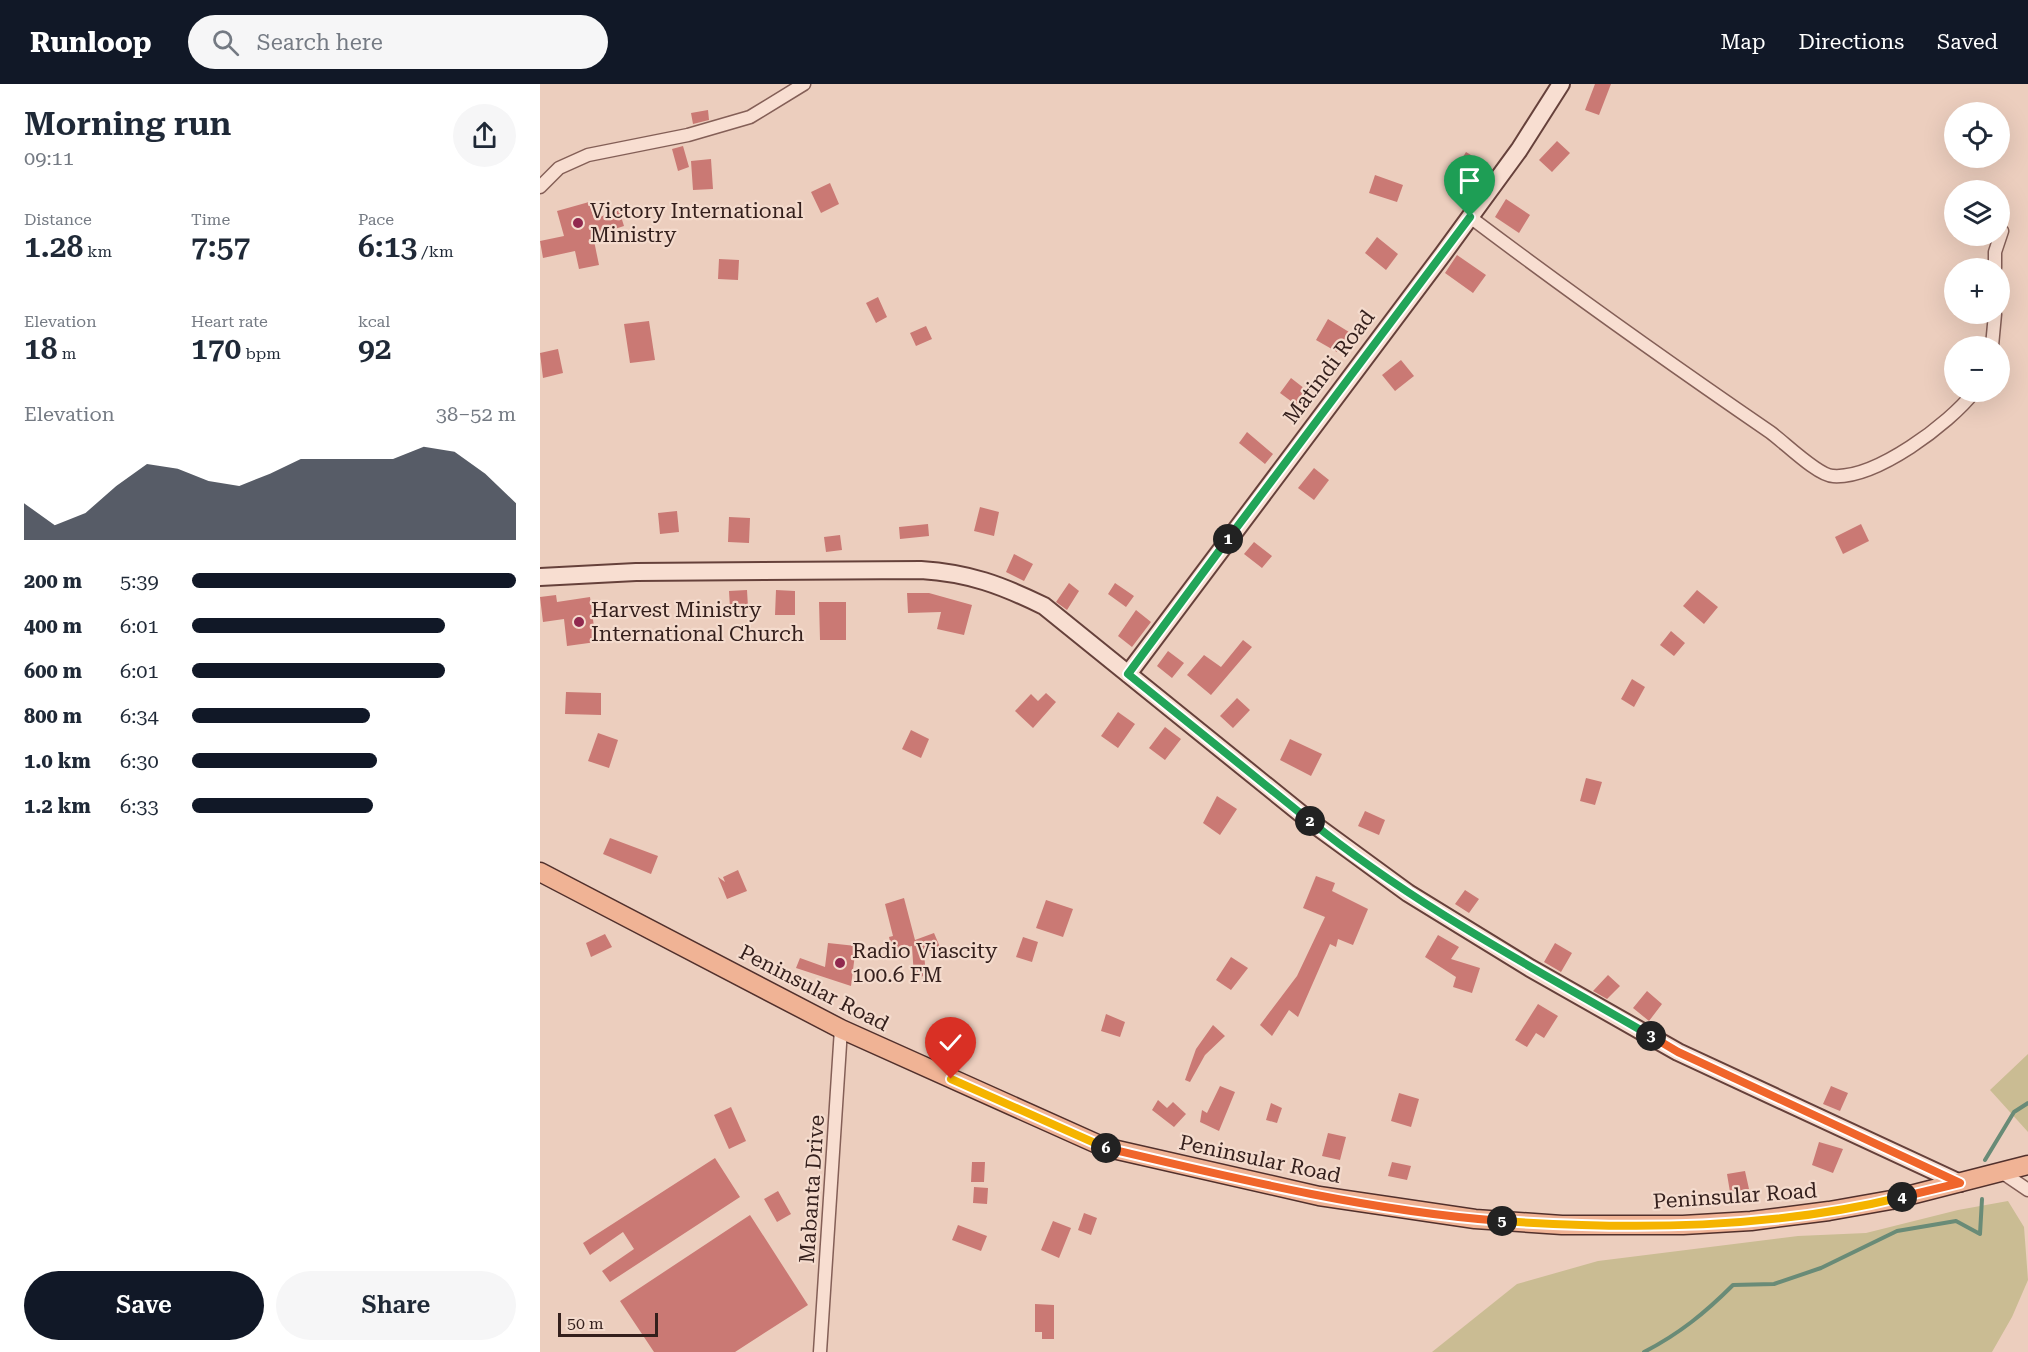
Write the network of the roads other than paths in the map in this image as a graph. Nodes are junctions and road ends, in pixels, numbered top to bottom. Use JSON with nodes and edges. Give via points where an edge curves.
{"nodes":[{"id":1,"x":804,"y":84,"type":"edge"},
{"id":2,"x":1561,"y":84,"type":"edge"},
{"id":3,"x":540,"y":187,"type":"edge"},
{"id":4,"x":1470,"y":217,"type":"junction"},
{"id":5,"x":1964,"y":402,"type":"edge"},
{"id":6,"x":540,"y":577,"type":"edge"},
{"id":7,"x":1128,"y":674,"type":"junction"},
{"id":8,"x":540,"y":872,"type":"edge"},
{"id":9,"x":841,"y":1029,"type":"junction"},
{"id":10,"x":2028,"y":1165,"type":"edge"},
{"id":11,"x":2000,"y":1171,"type":"junction"},
{"id":12,"x":1960,"y":1183,"type":"junction"},
{"id":13,"x":2028,"y":1190,"type":"edge"},
{"id":14,"x":820,"y":1352,"type":"edge"}],
"edges":[{"from":1,"to":3,"type":"street","via":[[750,117],[688,135],[588,155],[559,168]]},
{"from":2,"to":4,"type":"street","name":"Matindi Road"},
{"from":4,"to":5,"type":"street","via":[[1607,320],[1827,475],[1841,476],[1884,462],[1945,422]]},
{"from":4,"to":7,"type":"street","name":"Matindi Road"},
{"from":6,"to":7,"type":"street","via":[[636,572],[956,572],[1001,585],[1044,606]]},
{"from":7,"to":12,"type":"street","via":[[1315,825],[1408,893],[1530,968],[1678,1052]]},
{"from":8,"to":9,"type":"main road","name":"Peninsular Road"},
{"from":9,"to":12,"type":"main road","name":"Peninsular Road","via":[[1104,1148],[1266,1185],[1393,1208],[1562,1225],[1683,1225],[1830,1211]]},
{"from":9,"to":14,"type":"street","name":"Mabanta Drive"},
{"from":10,"to":11,"type":"main road","name":"Peninsular Road"},
{"from":11,"to":12,"type":"main road","name":"Peninsular Road"},
{"from":11,"to":13,"type":"street"}]}
